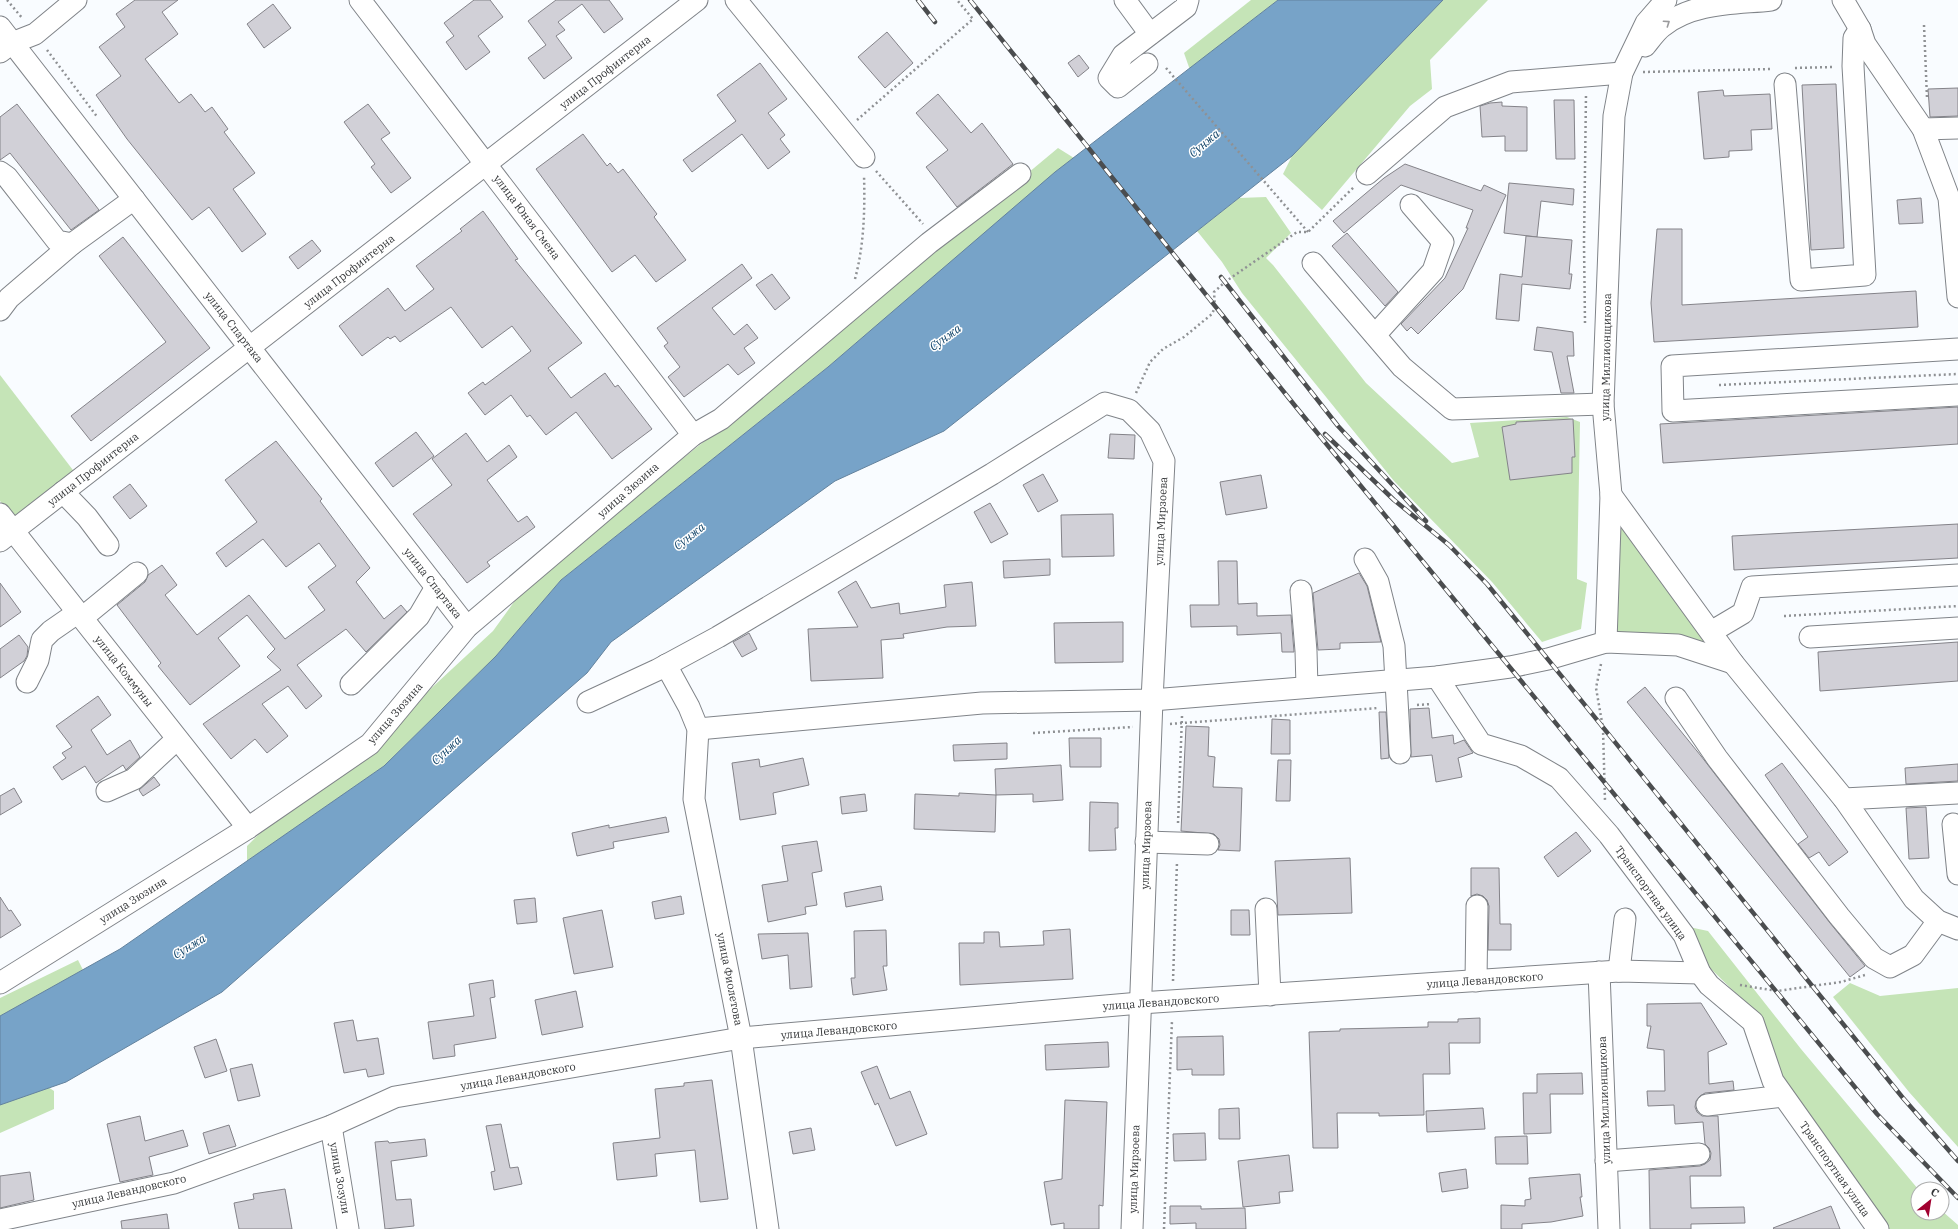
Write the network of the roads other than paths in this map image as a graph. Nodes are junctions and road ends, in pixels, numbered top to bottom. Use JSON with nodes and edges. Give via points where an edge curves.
{"nodes":[{"id":1,"x":76,"y":0,"type":"edge"},
{"id":2,"x":360,"y":0,"type":"edge"},
{"id":3,"x":697,"y":0,"type":"edge"},
{"id":4,"x":736,"y":0,"type":"edge"},
{"id":5,"x":1125,"y":0,"type":"edge"},
{"id":6,"x":1188,"y":0,"type":"edge"},
{"id":7,"x":1666,"y":0,"type":"edge"},
{"id":8,"x":1771,"y":0,"type":"edge"},
{"id":9,"x":1843,"y":0,"type":"edge"},
{"id":10,"x":1714,"y":3,"type":"edge"},
{"id":11,"x":1860,"y":30,"type":"junction"},
{"id":12,"x":1150,"y":34,"type":"junction"},
{"id":13,"x":4,"y":41,"type":"edge"},
{"id":14,"x":1147,"y":64,"type":"dead end"},
{"id":15,"x":1622,"y":73,"type":"junction"},
{"id":16,"x":1782,"y":74,"type":"road end"},
{"id":17,"x":1958,"y":128,"type":"edge"},
{"id":18,"x":1926,"y":129,"type":"junction"},
{"id":19,"x":864,"y":157,"type":"road end"},
{"id":20,"x":487,"y":164,"type":"junction"},
{"id":21,"x":0,"y":172,"type":"edge"},
{"id":22,"x":1020,"y":174,"type":"dead end"},
{"id":23,"x":1368,"y":174,"type":"road end"},
{"id":24,"x":134,"y":199,"type":"junction"},
{"id":25,"x":1411,"y":205,"type":"dead end"},
{"id":26,"x":72,"y":244,"type":"junction"},
{"id":27,"x":1313,"y":263,"type":"dead end"},
{"id":28,"x":1958,"y":297,"type":"edge"},
{"id":29,"x":0,"y":310,"type":"edge"},
{"id":30,"x":1375,"y":335,"type":"junction"},
{"id":31,"x":250,"y":348,"type":"junction"},
{"id":32,"x":1958,"y":349,"type":"edge"},
{"id":33,"x":1958,"y":395,"type":"edge"},
{"id":34,"x":1603,"y":404,"type":"junction"},
{"id":35,"x":693,"y":435,"type":"junction"},
{"id":36,"x":63,"y":492,"type":"junction"},
{"id":37,"x":1611,"y":495,"type":"junction"},
{"id":38,"x":0,"y":514,"type":"edge"},
{"id":39,"x":6,"y":536,"type":"edge"},
{"id":40,"x":108,"y":545,"type":"dead end"},
{"id":41,"x":1365,"y":559,"type":"dead end"},
{"id":42,"x":137,"y":573,"type":"dead end"},
{"id":43,"x":1958,"y":576,"type":"edge"},
{"id":44,"x":436,"y":587,"type":"junction"},
{"id":45,"x":1301,"y":591,"type":"dead end"},
{"id":46,"x":80,"y":615,"type":"junction"},
{"id":47,"x":467,"y":627,"type":"junction"},
{"id":48,"x":1958,"y":628,"type":"edge"},
{"id":49,"x":1711,"y":632,"type":"junction"},
{"id":50,"x":1810,"y":637,"type":"dead end"},
{"id":51,"x":1606,"y":642,"type":"junction"},
{"id":52,"x":1733,"y":663,"type":"junction"},
{"id":53,"x":666,"y":665,"type":"junction"},
{"id":54,"x":1437,"y":677,"type":"junction"},
{"id":55,"x":1395,"y":680,"type":"junction"},
{"id":56,"x":27,"y":682,"type":"dead end"},
{"id":57,"x":351,"y":684,"type":"dead end"},
{"id":58,"x":1307,"y":688,"type":"junction"},
{"id":59,"x":1676,"y":698,"type":"dead end"},
{"id":60,"x":1152,"y":700,"type":"junction"},
{"id":61,"x":588,"y":702,"type":"dead end"},
{"id":62,"x":698,"y":728,"type":"junction"},
{"id":63,"x":177,"y":738,"type":"junction"},
{"id":64,"x":1400,"y":753,"type":"dead end"},
{"id":65,"x":107,"y":791,"type":"dead end"},
{"id":66,"x":1958,"y":793,"type":"edge"},
{"id":67,"x":1844,"y":799,"type":"junction"},
{"id":68,"x":1953,"y":824,"type":"dead end"},
{"id":69,"x":248,"y":828,"type":"junction"},
{"id":70,"x":1146,"y":842,"type":"junction"},
{"id":71,"x":1208,"y":844,"type":"dead end"},
{"id":72,"x":1958,"y":874,"type":"edge"},
{"id":73,"x":1476,"y":906,"type":"dead end"},
{"id":74,"x":1266,"y":909,"type":"dead end"},
{"id":75,"x":1625,"y":919,"type":"dead end"},
{"id":76,"x":1938,"y":921,"type":"junction"},
{"id":77,"x":1958,"y":929,"type":"edge"},
{"id":78,"x":1609,"y":971,"type":"junction"},
{"id":79,"x":1700,"y":973,"type":"junction"},
{"id":80,"x":1476,"y":981,"type":"junction"},
{"id":81,"x":0,"y":983,"type":"edge"},
{"id":82,"x":1270,"y":995,"type":"junction"},
{"id":83,"x":1140,"y":1003,"type":"junction"},
{"id":84,"x":741,"y":1038,"type":"junction"},
{"id":85,"x":1783,"y":1096,"type":"junction"},
{"id":86,"x":1707,"y":1105,"type":"dead end"},
{"id":87,"x":331,"y":1126,"type":"junction"},
{"id":88,"x":1699,"y":1154,"type":"dead end"},
{"id":89,"x":1606,"y":1161,"type":"junction"},
{"id":90,"x":0,"y":1220,"type":"edge"},
{"id":91,"x":348,"y":1229,"type":"edge"},
{"id":92,"x":768,"y":1229,"type":"edge"},
{"id":93,"x":1132,"y":1229,"type":"edge"},
{"id":94,"x":1609,"y":1229,"type":"edge"},
{"id":95,"x":1878,"y":1229,"type":"edge"}],
"edges":[{"from":1,"to":13,"type":"street","via":[[35,34]]},
{"from":2,"to":20,"type":"street","name":"улица Юная Смена"},
{"from":3,"to":20,"type":"street","name":"улица Профинтерна"},
{"from":4,"to":19,"type":"street"},
{"from":5,"to":12,"type":"street"},
{"from":6,"to":12,"type":"street","via":[[1186,7]]},
{"from":7,"to":15,"type":"street","via":[[1646,23]]},
{"from":8,"to":10,"type":"street"},
{"from":9,"to":11,"type":"street"},
{"from":15,"to":10,"type":"street","one_way":true,"via":[[1662,26],[1685,12]]},
{"from":11,"to":16,"type":"street","via":[[1854,38],[1853,66],[1865,275],[1802,280]]},
{"from":11,"to":18,"type":"street","via":[[1865,44]]},
{"from":12,"to":14,"type":"street","via":[[1123,55],[1109,78],[1118,87]]},
{"from":13,"to":24,"type":"street","name":"улица Спартака"},
{"from":15,"to":23,"type":"street","via":[[1511,82],[1445,107]]},
{"from":15,"to":34,"type":"street","name":"улица Миллионщикова","via":[[1614,116]]},
{"from":17,"to":18,"type":"street"},
{"from":18,"to":28,"type":"street","via":[[1949,198]]},
{"from":20,"to":31,"type":"street","name":"улица Профинтерна"},
{"from":20,"to":35,"type":"street","name":"улица Юная Смена"},
{"from":21,"to":26,"type":"street","via":[[8,177],[57,241]]},
{"from":22,"to":35,"type":"street","name":"улица Зюзина","via":[[936,238],[721,419]]},
{"from":24,"to":26,"type":"street"},
{"from":24,"to":31,"type":"street","name":"улица Спартака"},
{"from":25,"to":30,"type":"street","via":[[1443,242],[1433,271]]},
{"from":26,"to":29,"type":"street","via":[[9,298]]},
{"from":27,"to":30,"type":"street"},
{"from":30,"to":34,"type":"street","via":[[1402,367],[1452,409]]},
{"from":31,"to":36,"type":"street","name":"улица Профинтерна"},
{"from":31,"to":44,"type":"street","name":"улица Спартака"},
{"from":32,"to":33,"type":"street","via":[[1672,366],[1673,411]]},
{"from":34,"to":37,"type":"street","name":"улица Миллионщикова"},
{"from":35,"to":47,"type":"street","name":"улица Зюзина"},
{"from":36,"to":39,"type":"street","name":"улица Профинтерна"},
{"from":36,"to":40,"type":"street","via":[[87,517]]},
{"from":37,"to":49,"type":"street"},
{"from":37,"to":51,"type":"street","name":"улица Миллионщикова"},
{"from":38,"to":39,"type":"street","name":"улица Коммуны"},
{"from":39,"to":46,"type":"street","name":"улица Коммуны"},
{"from":41,"to":55,"type":"street","via":[[1378,582],[1394,646]]},
{"from":42,"to":46,"type":"street"},
{"from":43,"to":49,"type":"street","via":[[1752,587],[1743,613]]},
{"from":44,"to":47,"type":"street","name":"улица Спартака"},
{"from":44,"to":57,"type":"street","via":[[418,616]]},
{"from":45,"to":58,"type":"street"},
{"from":46,"to":56,"type":"street","via":[[50,631],[42,640],[38,660]]},
{"from":46,"to":63,"type":"street","name":"улица Коммуны"},
{"from":47,"to":69,"type":"street","name":"улица Зюзина","via":[[370,744]]},
{"from":48,"to":50,"type":"street"},
{"from":49,"to":52,"type":"street"},
{"from":51,"to":52,"type":"street","via":[[1678,645]]},
{"from":51,"to":54,"type":"street","via":[[1510,667]]},
{"from":52,"to":67,"type":"street"},
{"from":53,"to":60,"type":"street","name":"улица Мирзоева","via":[[725,633],[992,474],[1105,403],[1129,410],[1150,431],[1164,461]]},
{"from":53,"to":61,"type":"street"},
{"from":53,"to":62,"type":"street","via":[[690,707]]},
{"from":54,"to":55,"type":"street"},
{"from":54,"to":79,"type":"street","name":"Транспортная улица","via":[[1481,744],[1522,756],[1559,778],[1608,835],[1684,935]]},
{"from":55,"to":58,"type":"street"},
{"from":55,"to":64,"type":"street"},
{"from":58,"to":60,"type":"street"},
{"from":59,"to":76,"type":"street","via":[[1717,758],[1874,958],[1890,967],[1913,955]]},
{"from":60,"to":62,"type":"street","via":[[982,703]]},
{"from":60,"to":70,"type":"street","name":"улица Мирзоева"},
{"from":62,"to":84,"type":"street","name":"улица Фиолетова","via":[[694,799]]},
{"from":63,"to":65,"type":"street","via":[[134,779]]},
{"from":63,"to":69,"type":"street","name":"улица Коммуны"},
{"from":66,"to":67,"type":"street"},
{"from":67,"to":76,"type":"street","via":[[1914,899]]},
{"from":68,"to":72,"type":"street"},
{"from":69,"to":81,"type":"street","name":"улица Зюзина"},
{"from":70,"to":71,"type":"street"},
{"from":70,"to":83,"type":"street","name":"улица Мирзоева"},
{"from":73,"to":80,"type":"street"},
{"from":74,"to":82,"type":"street"},
{"from":75,"to":78,"type":"street","name":"улица Миллионщикова"},
{"from":76,"to":77,"type":"street"},
{"from":78,"to":79,"type":"street","name":"улица Левандовского"},
{"from":78,"to":80,"type":"street","name":"улица Левандовского"},
{"from":78,"to":89,"type":"street","name":"улица Миллионщикова"},
{"from":79,"to":85,"type":"street","name":"Транспортная улица","via":[[1709,985],[1752,1022],[1773,1081]]},
{"from":80,"to":82,"type":"street","name":"улица Левандовского"},
{"from":82,"to":83,"type":"street","name":"улица Левандовского"},
{"from":83,"to":84,"type":"street","name":"улица Левандовского"},
{"from":83,"to":93,"type":"street","name":"улица Мирзоева"},
{"from":84,"to":87,"type":"street","name":"улица Левандовского","via":[[396,1097]]},
{"from":84,"to":92,"type":"street","name":"улица Фиолетова"},
{"from":85,"to":86,"type":"street"},
{"from":85,"to":95,"type":"street","name":"Транспортная улица"},
{"from":87,"to":90,"type":"street","name":"улица Левандовского","via":[[174,1183]]},
{"from":87,"to":91,"type":"street","name":"улица Зозули"},
{"from":88,"to":89,"type":"street"},
{"from":89,"to":94,"type":"street","name":"улица Миллионщикова"}]}
